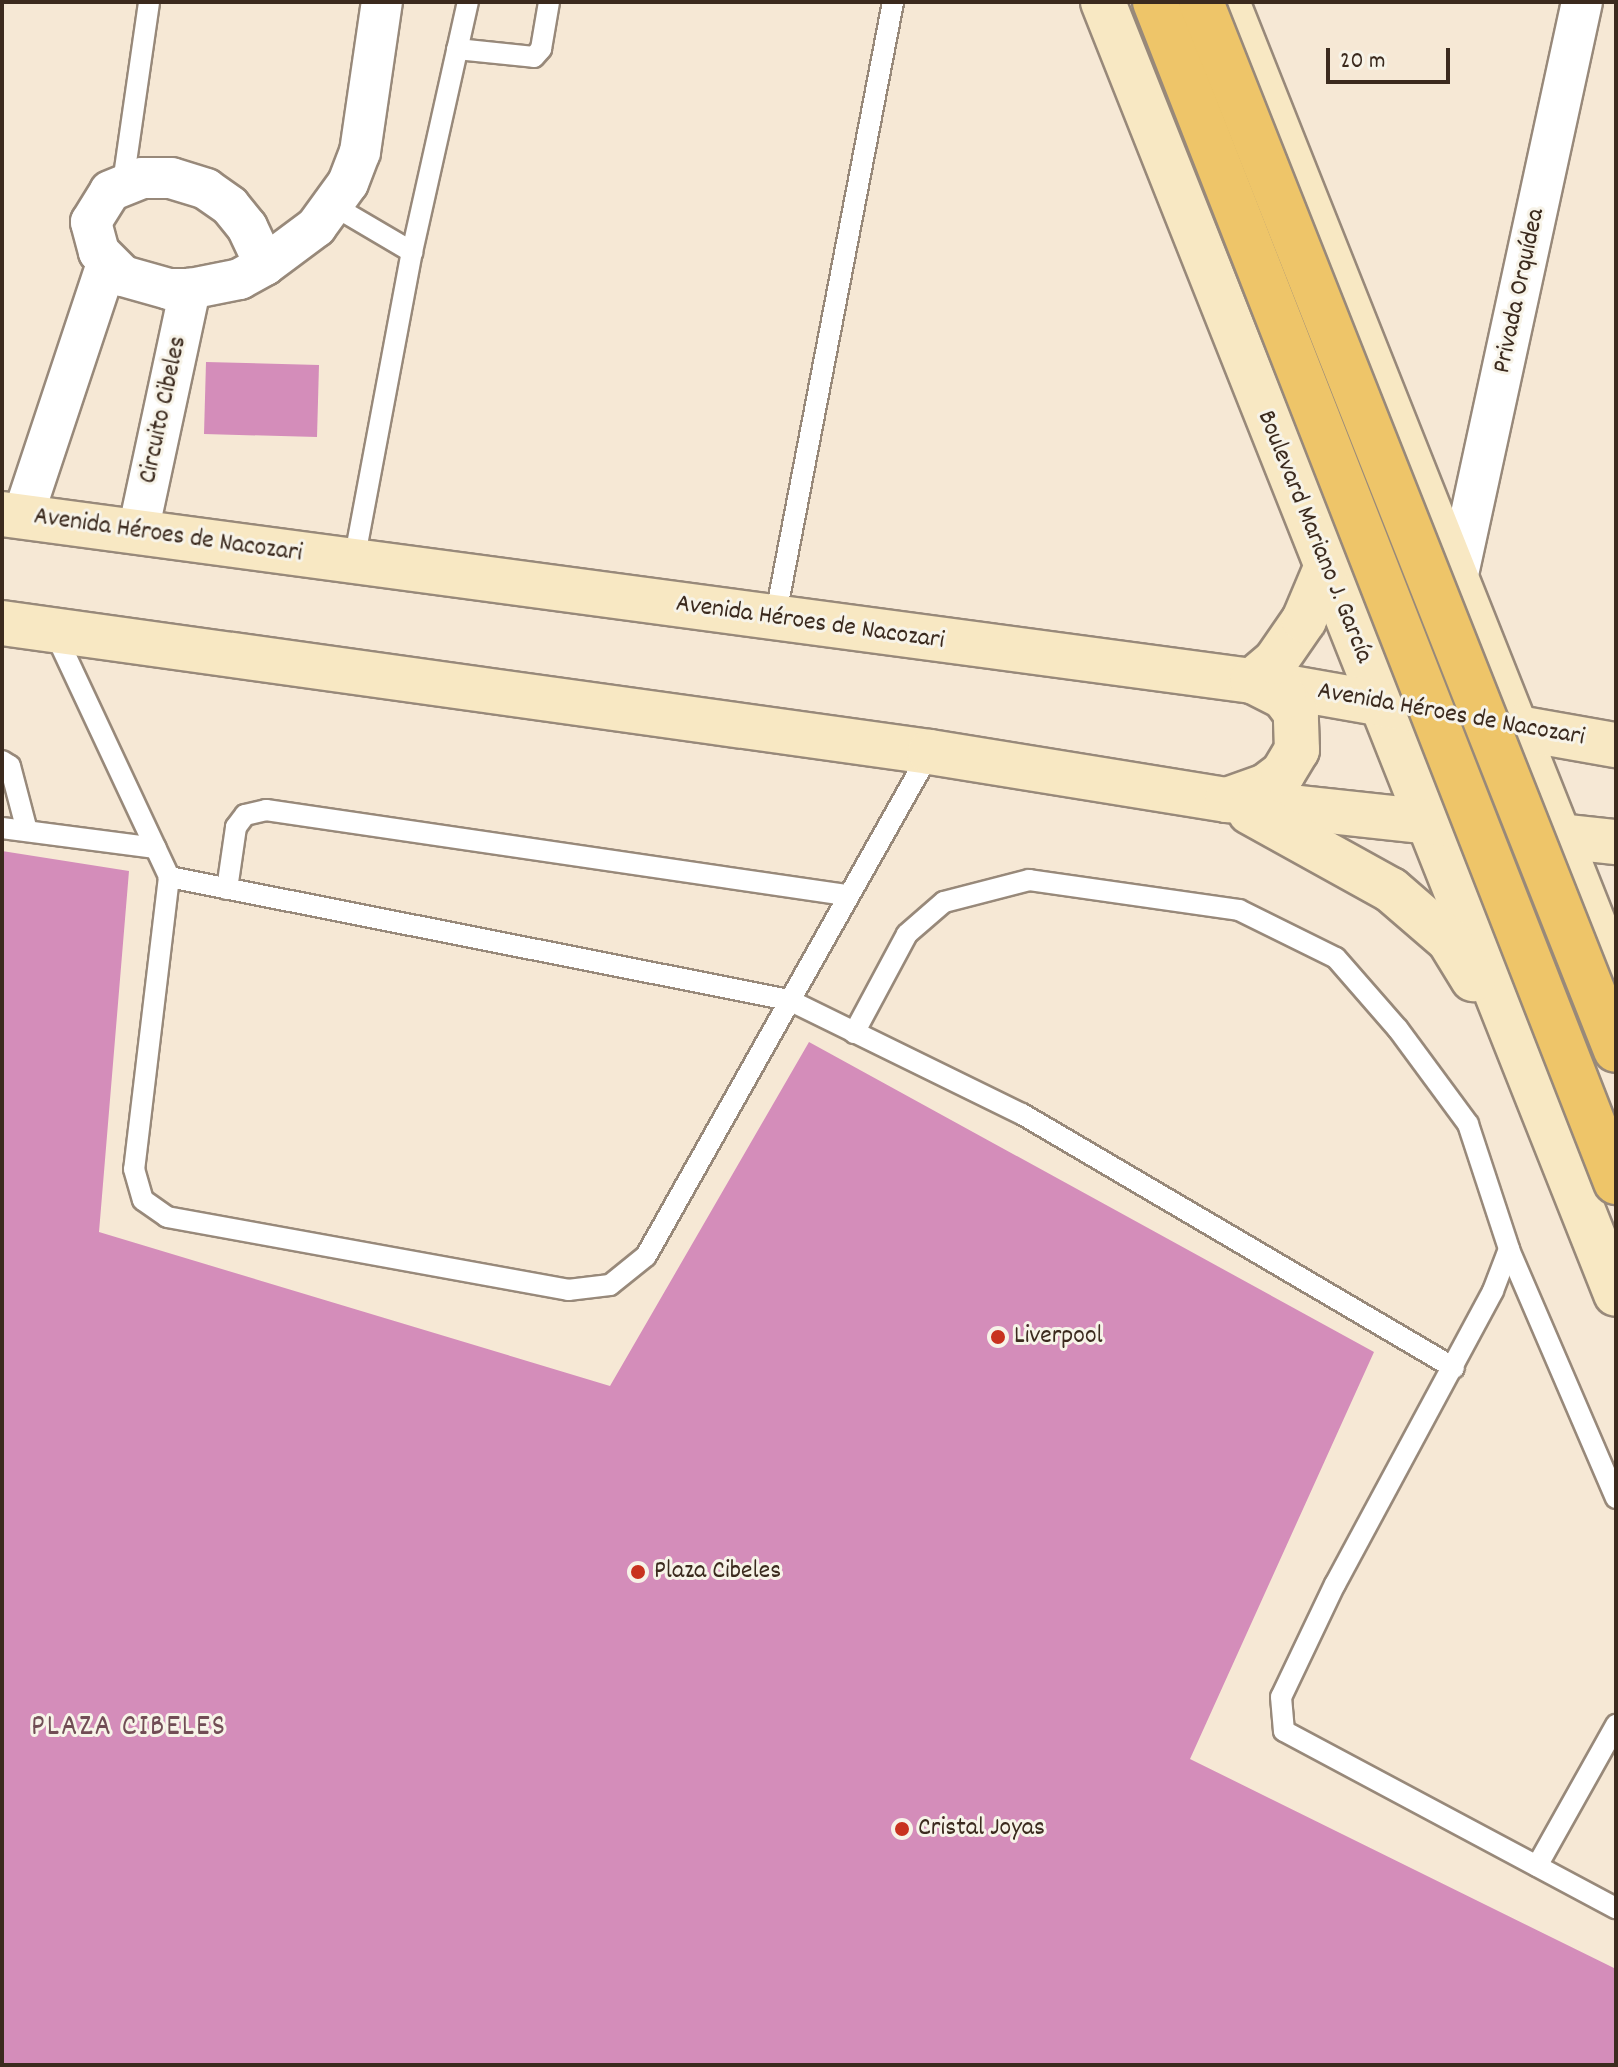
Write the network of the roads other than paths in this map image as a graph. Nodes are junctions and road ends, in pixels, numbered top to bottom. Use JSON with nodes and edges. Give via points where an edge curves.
{"nodes":[{"id":1,"x":149,"y":2,"type":"edge"},
{"id":2,"x":382,"y":2,"type":"edge"},
{"id":3,"x":468,"y":2,"type":"edge"},
{"id":4,"x":549,"y":2,"type":"edge"},
{"id":5,"x":893,"y":2,"type":"edge"},
{"id":6,"x":1103,"y":2,"type":"edge"},
{"id":7,"x":1155,"y":2,"type":"edge"},
{"id":8,"x":1201,"y":2,"type":"edge"},
{"id":9,"x":1227,"y":2,"type":"edge"},
{"id":10,"x":1582,"y":2,"type":"edge"},
{"id":11,"x":457,"y":49,"type":"junction"},
{"id":12,"x":1268,"y":105,"type":"junction"},
{"id":13,"x":1163,"y":154,"type":"junction"},
{"id":14,"x":123,"y":183,"type":"junction"},
{"id":15,"x":334,"y":206,"type":"junction"},
{"id":16,"x":412,"y":252,"type":"junction"},
{"id":17,"x":107,"y":264,"type":"junction"},
{"id":18,"x":265,"y":265,"type":"junction"},
{"id":19,"x":190,"y":289,"type":"junction"},
{"id":20,"x":13,"y":515,"type":"edge"},
{"id":21,"x":138,"y":532,"type":"junction"},
{"id":22,"x":354,"y":561,"type":"junction"},
{"id":23,"x":1326,"y":568,"type":"junction"},
{"id":24,"x":1457,"y":579,"type":"junction"},
{"id":25,"x":775,"y":619,"type":"junction"},
{"id":26,"x":2,"y":623,"type":"edge"},
{"id":27,"x":54,"y":631,"type":"junction"},
{"id":28,"x":1252,"y":681,"type":"junction"},
{"id":29,"x":1381,"y":702,"type":"junction"},
{"id":30,"x":1515,"y":724,"type":"junction"},
{"id":31,"x":1616,"y":745,"type":"edge"},
{"id":32,"x":930,"y":752,"type":"junction"},
{"id":33,"x":2,"y":761,"type":"edge"},
{"id":34,"x":1227,"y":800,"type":"junction"},
{"id":35,"x":1428,"y":822,"type":"junction"},
{"id":36,"x":2,"y":828,"type":"edge"},
{"id":37,"x":27,"y":831,"type":"junction"},
{"id":38,"x":1558,"y":836,"type":"junction"},
{"id":39,"x":1616,"y":842,"type":"edge"},
{"id":40,"x":156,"y":848,"type":"junction"},
{"id":41,"x":169,"y":877,"type":"junction"},
{"id":42,"x":227,"y":889,"type":"junction"},
{"id":43,"x":846,"y":895,"type":"junction"},
{"id":44,"x":1616,"y":980,"type":"edge"},
{"id":45,"x":789,"y":1000,"type":"junction"},
{"id":46,"x":854,"y":1033,"type":"junction"},
{"id":47,"x":1616,"y":1050,"type":"edge"},
{"id":48,"x":1519,"y":1054,"type":"junction"},
{"id":49,"x":1616,"y":1182,"type":"edge"},
{"id":50,"x":1509,"y":1249,"type":"junction"},
{"id":51,"x":1616,"y":1294,"type":"edge"},
{"id":52,"x":1454,"y":1368,"type":"junction"},
{"id":53,"x":1616,"y":1498,"type":"edge"},
{"id":54,"x":1616,"y":1725,"type":"edge"},
{"id":55,"x":1537,"y":1866,"type":"junction"},
{"id":56,"x":1616,"y":1908,"type":"edge"}],
"edges":[{"from":1,"to":14,"type":"lane"},
{"from":2,"to":15,"type":"street","via":[[360,152]]},
{"from":3,"to":11,"type":"lane"},
{"from":4,"to":11,"type":"lane","via":[[541,49],[534,57]]},
{"from":5,"to":25,"type":"lane"},
{"from":6,"to":13,"type":"main road","name":"Boulevard Mariano J. García"},
{"from":7,"to":49,"type":"main road","bridge":true},
{"from":8,"to":47,"type":"main road","bridge":true},
{"from":9,"to":12,"type":"main road"},
{"from":10,"to":24,"type":"street","name":"Privada Orquídea"},
{"from":11,"to":16,"type":"lane"},
{"from":12,"to":13,"type":"main road"},
{"from":12,"to":24,"type":"main road"},
{"from":13,"to":23,"type":"main road","name":"Boulevard Mariano J. García"},
{"from":14,"to":17,"type":"street","via":[[100,200],[91,222],[93,239]]},
{"from":14,"to":18,"type":"street","via":[[171,178],[206,189],[247,227]]},
{"from":15,"to":16,"type":"lane"},
{"from":15,"to":18,"type":"street","via":[[316,227]]},
{"from":16,"to":22,"type":"lane"},
{"from":17,"to":19,"type":"street","via":[[143,285]]},
{"from":17,"to":20,"type":"street"},
{"from":18,"to":19,"type":"street","via":[[240,279]]},
{"from":19,"to":21,"type":"street","name":"Circuito Cibeles"},
{"from":20,"to":21,"type":"main road","name":"Avenida Héroes de Nacozari"},
{"from":21,"to":22,"type":"main road","name":"Avenida Héroes de Nacozari"},
{"from":22,"to":25,"type":"main road","name":"Avenida Héroes de Nacozari"},
{"from":23,"to":28,"type":"main road","via":[[1304,620],[1275,662]]},
{"from":23,"to":29,"type":"main road","name":"Boulevard Mariano J. García"},
{"from":24,"to":30,"type":"main road"},
{"from":25,"to":28,"type":"main road","name":"Avenida Héroes de Nacozari"},
{"from":26,"to":27,"type":"main road"},
{"from":27,"to":32,"type":"main road"},
{"from":27,"to":40,"type":"lane"},
{"from":28,"to":29,"type":"main road","name":"Avenida Héroes de Nacozari"},
{"from":28,"to":34,"type":"main road","via":[[1284,697],[1296,713],[1297,750],[1283,773],[1266,786]]},
{"from":29,"to":30,"type":"main road","name":"Avenida Héroes de Nacozari"},
{"from":29,"to":35,"type":"main road","name":"Boulevard Mariano J. García"},
{"from":30,"to":31,"type":"main road","name":"Avenida Héroes de Nacozari"},
{"from":30,"to":38,"type":"main road"},
{"from":32,"to":34,"type":"main road"},
{"from":32,"to":43,"type":"lane"},
{"from":33,"to":37,"type":"lane","via":[[10,766]]},
{"from":34,"to":35,"type":"main road"},
{"from":34,"to":48,"type":"main road","via":[[1391,890],[1449,940]]},
{"from":35,"to":38,"type":"main road"},
{"from":35,"to":48,"type":"main road","name":"Boulevard Mariano J. García"},
{"from":36,"to":37,"type":"lane"},
{"from":37,"to":40,"type":"lane"},
{"from":38,"to":39,"type":"main road"},
{"from":38,"to":44,"type":"main road"},
{"from":40,"to":41,"type":"lane"},
{"from":41,"to":42,"type":"lane"},
{"from":41,"to":45,"type":"lane","via":[[134,1169],[143,1200],[167,1217],[568,1290],[610,1285],[646,1256]]},
{"from":42,"to":43,"type":"lane","via":[[236,827],[245,815],[266,810]]},
{"from":42,"to":45,"type":"lane"},
{"from":43,"to":45,"type":"lane"},
{"from":45,"to":46,"type":"lane"},
{"from":46,"to":50,"type":"lane","via":[[907,934],[944,902],[1029,880],[1239,910],[1336,958],[1398,1029],[1468,1124]]},
{"from":46,"to":52,"type":"lane","via":[[1022,1114]]},
{"from":48,"to":51,"type":"main road","name":"Boulevard Mariano J. García"},
{"from":50,"to":52,"type":"lane"},
{"from":50,"to":53,"type":"lane"},
{"from":52,"to":55,"type":"lane","via":[[1340,1573],[1287,1683],[1281,1697],[1284,1731]]},
{"from":54,"to":55,"type":"lane"},
{"from":55,"to":56,"type":"lane"}]}
